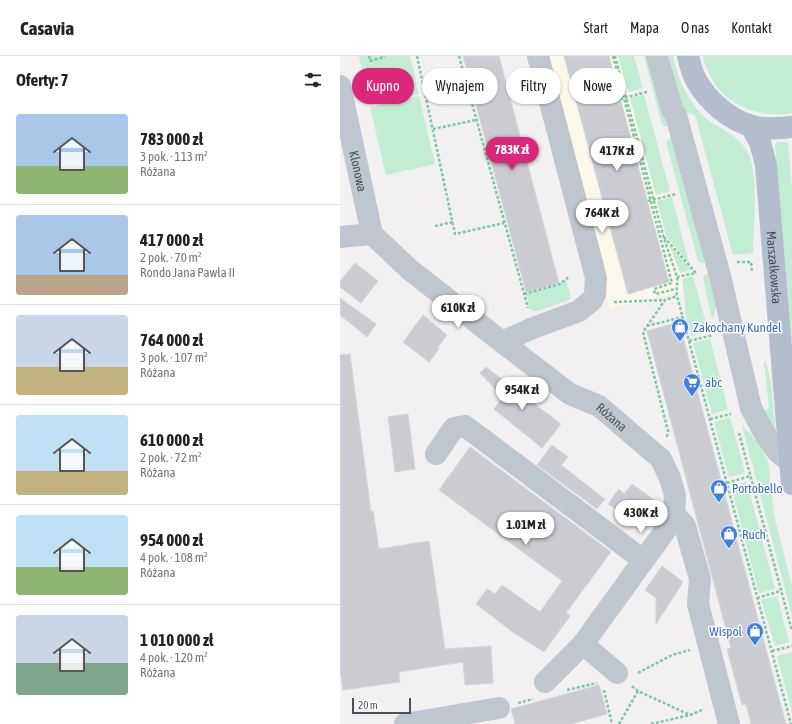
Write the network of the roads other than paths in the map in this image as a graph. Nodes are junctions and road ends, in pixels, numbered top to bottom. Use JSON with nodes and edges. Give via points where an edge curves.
{"nodes":[{"id":1,"x":538,"y":56,"type":"edge"},
{"id":2,"x":657,"y":56,"type":"edge"},
{"id":3,"x":688,"y":56,"type":"edge"},
{"id":4,"x":340,"y":86,"type":"edge"},
{"id":5,"x":751,"y":126,"type":"junction"},
{"id":6,"x":792,"y":127,"type":"edge"},
{"id":7,"x":372,"y":234,"type":"junction"},
{"id":8,"x":340,"y":237,"type":"edge"},
{"id":9,"x":502,"y":342,"type":"junction"},
{"id":10,"x":436,"y":454,"type":"dead end"},
{"id":11,"x":790,"y":462,"type":"junction"},
{"id":12,"x":792,"y":484,"type":"edge"},
{"id":13,"x":674,"y":514,"type":"junction"},
{"id":14,"x":643,"y":560,"type":"junction"},
{"id":15,"x":583,"y":644,"type":"junction"},
{"id":16,"x":610,"y":681,"type":"road end"},
{"id":17,"x":545,"y":682,"type":"dead end"},
{"id":18,"x":498,"y":708,"type":"dead end"},
{"id":19,"x":405,"y":724,"type":"edge"},
{"id":20,"x":729,"y":724,"type":"edge"}],
"edges":[{"from":1,"to":9,"type":"street","via":[[596,278],[595,294],[579,311]]},
{"from":2,"to":11,"type":"street","via":[[676,115],[717,266],[751,408],[766,436],[777,451]]},
{"from":3,"to":5,"type":"main road","via":[[695,79],[709,99],[727,115]]},
{"from":4,"to":7,"type":"street","name":"Klonowa"},
{"from":5,"to":6,"type":"main road"},
{"from":5,"to":11,"type":"main road","name":"Marszałkowska","via":[[760,142],[766,165]]},
{"from":7,"to":8,"type":"street"},
{"from":7,"to":9,"type":"street","name":"Różana","via":[[409,269]]},
{"from":9,"to":13,"type":"street","name":"Różana","via":[[570,394],[599,406],[661,459],[675,495]]},
{"from":10,"to":14,"type":"street","via":[[454,428],[465,426]]},
{"from":11,"to":12,"type":"main road","name":"Marszałkowska"},
{"from":13,"to":14,"type":"street","name":"Różana","via":[[667,528]]},
{"from":13,"to":20,"type":"street","via":[[685,526],[700,579],[698,604]]},
{"from":14,"to":15,"type":"street","name":"Różana"},
{"from":15,"to":16,"type":"street"},
{"from":15,"to":17,"type":"street","name":"Różana"},
{"from":18,"to":19,"type":"street"}]}
